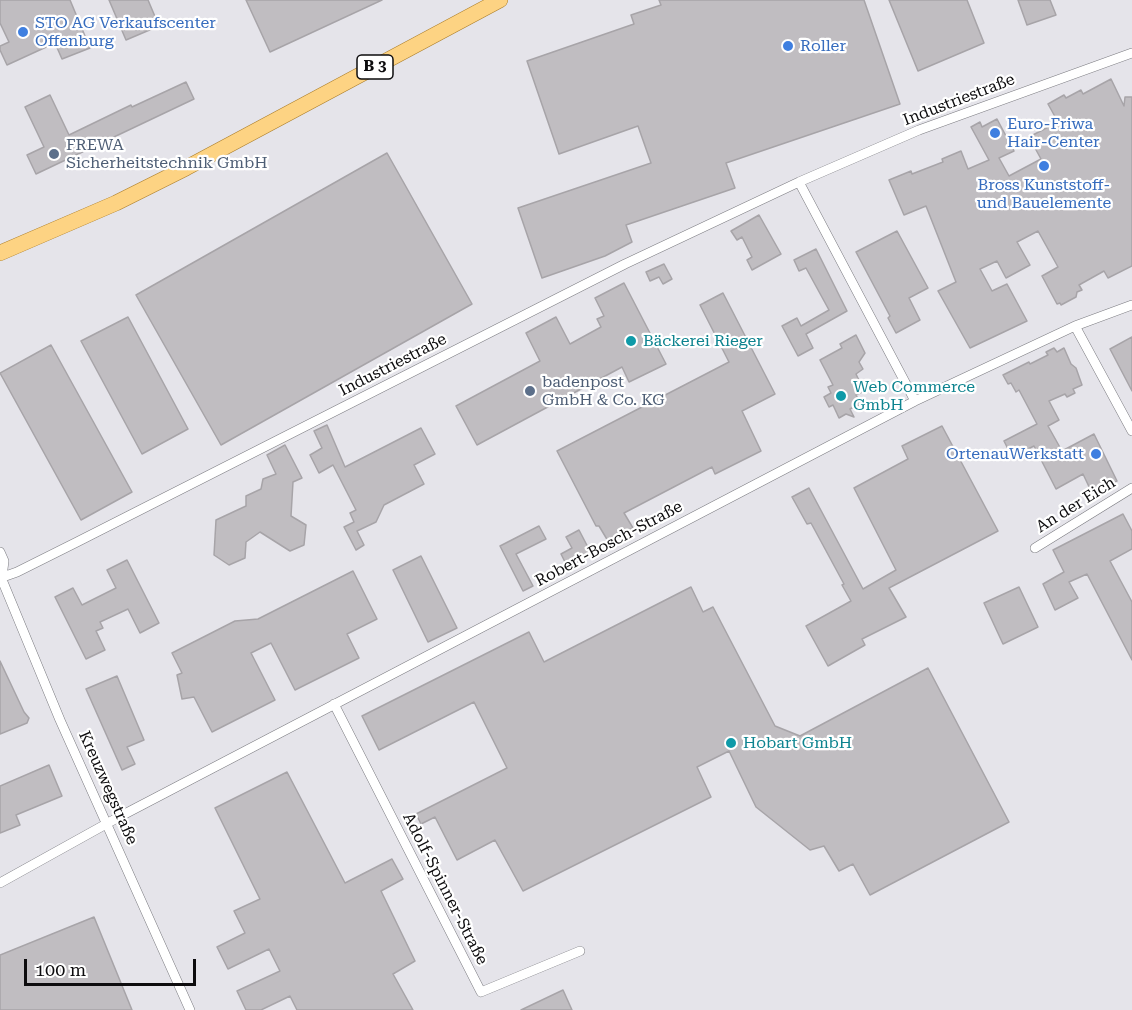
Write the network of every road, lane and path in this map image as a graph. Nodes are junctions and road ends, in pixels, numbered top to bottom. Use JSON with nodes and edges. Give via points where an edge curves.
{"nodes":[{"id":1,"x":500,"y":0,"type":"edge"},
{"id":2,"x":1132,"y":52,"type":"edge"},
{"id":3,"x":798,"y":182,"type":"junction"},
{"id":4,"x":0,"y":253,"type":"edge"},
{"id":5,"x":1132,"y":305,"type":"edge"},
{"id":6,"x":1075,"y":326,"type":"junction"},
{"id":7,"x":915,"y":401,"type":"junction"},
{"id":8,"x":1132,"y":430,"type":"edge"},
{"id":9,"x":1132,"y":488,"type":"edge"},
{"id":10,"x":1035,"y":548,"type":"dead end"},
{"id":11,"x":0,"y":552,"type":"edge"},
{"id":12,"x":1,"y":577,"type":"edge"},
{"id":13,"x":334,"y":704,"type":"junction"},
{"id":14,"x":107,"y":823,"type":"junction"},
{"id":15,"x":0,"y":882,"type":"edge"},
{"id":16,"x":580,"y":951,"type":"dead end"},
{"id":17,"x":190,"y":1010,"type":"edge"}],
"edges":[{"from":1,"to":4,"type":"main road","number":"B 3","via":[[186,168]]},
{"from":2,"to":3,"type":"street","name":"Industriestraße","via":[[919,130]]},
{"from":3,"to":7,"type":"street"},
{"from":3,"to":12,"type":"street","name":"Industriestraße","via":[[605,274]]},
{"from":5,"to":6,"type":"street","name":"Robert-Bosch-Straße"},
{"from":6,"to":7,"type":"street","name":"Robert-Bosch-Straße"},
{"from":6,"to":8,"type":"street"},
{"from":7,"to":13,"type":"street","name":"Robert-Bosch-Straße"},
{"from":9,"to":10,"type":"street","name":"An der Eich"},
{"from":11,"to":12,"type":"street","name":"Kreuzwegstraße","via":[[4,561]]},
{"from":12,"to":14,"type":"street","name":"Kreuzwegstraße"},
{"from":13,"to":14,"type":"street","name":"Robert-Bosch-Straße"},
{"from":13,"to":16,"type":"street","name":"Adolf-Spinner-Straße","via":[[481,992]]},
{"from":14,"to":15,"type":"street","name":"Robert-Bosch-Straße"},
{"from":14,"to":17,"type":"street","name":"Kreuzwegstraße"}]}
